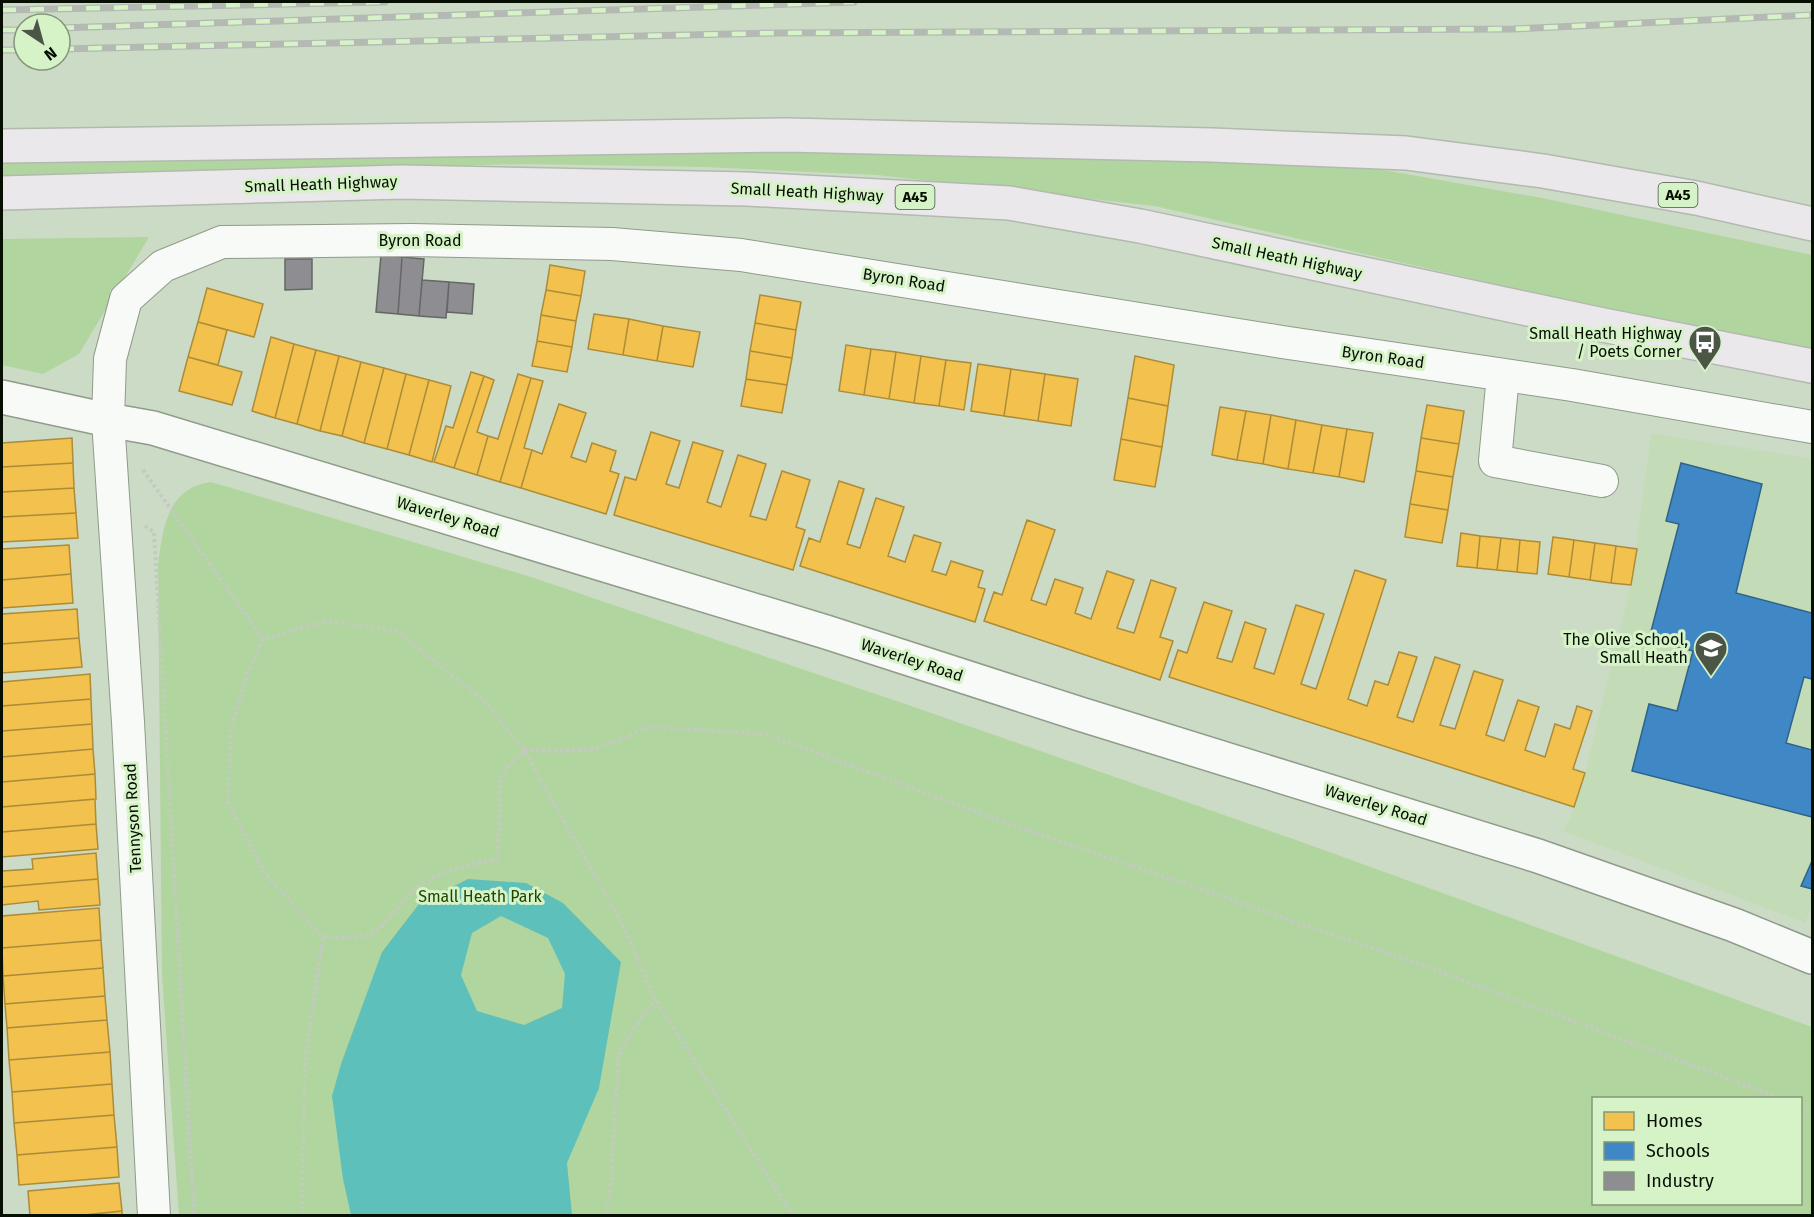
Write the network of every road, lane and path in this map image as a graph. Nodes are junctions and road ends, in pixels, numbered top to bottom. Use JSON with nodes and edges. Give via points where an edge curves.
{"nodes":[{"id":1,"x":2,"y":146,"type":"edge"},
{"id":2,"x":2,"y":193,"type":"edge"},
{"id":3,"x":1812,"y":224,"type":"edge"},
{"id":4,"x":1812,"y":366,"type":"edge"},
{"id":5,"x":1503,"y":375,"type":"junction"},
{"id":6,"x":2,"y":397,"type":"edge"},
{"id":7,"x":108,"y":420,"type":"junction"},
{"id":8,"x":1812,"y":427,"type":"edge"},
{"id":9,"x":142,"y":468,"type":"dead end"},
{"id":10,"x":1602,"y":481,"type":"dead end"},
{"id":11,"x":114,"y":507,"type":"junction"},
{"id":12,"x":262,"y":639,"type":"junction"},
{"id":13,"x":524,"y":750,"type":"junction"},
{"id":14,"x":322,"y":937,"type":"junction"},
{"id":15,"x":1812,"y":957,"type":"edge"},
{"id":16,"x":655,"y":999,"type":"junction"},
{"id":17,"x":1777,"y":1097,"type":"edge"},
{"id":18,"x":154,"y":1215,"type":"edge"},
{"id":19,"x":194,"y":1215,"type":"edge"},
{"id":20,"x":302,"y":1215,"type":"edge"},
{"id":21,"x":606,"y":1215,"type":"edge"},
{"id":22,"x":793,"y":1215,"type":"edge"}],
"edges":[{"from":1,"to":3,"type":"highway","number":"A45","via":[[787,135],[1406,153],[1543,171],[1696,198]]},
{"from":2,"to":4,"type":"highway","name":"Small Heath Highway","number":"A45","via":[[402,182],[747,189],[1009,202]]},
{"from":5,"to":7,"type":"street","name":"Byron Road","via":[[741,255],[612,244],[222,242],[163,266],[126,299],[110,359]]},
{"from":5,"to":8,"type":"street","name":"Byron Road"},
{"from":5,"to":10,"type":"street","via":[[1495,461]]},
{"from":6,"to":7,"type":"street","name":"Waverley Road"},
{"from":7,"to":11,"type":"street","name":"Tennyson Road"},
{"from":7,"to":15,"type":"street","name":"Waverley Road","via":[[164,432],[782,618],[1515,848],[1734,925]]},
{"from":9,"to":12,"type":"path"},
{"from":11,"to":18,"type":"street","name":"Tennyson Road"},
{"from":11,"to":19,"type":"path","via":[[154,532]]},
{"from":12,"to":13,"type":"path","via":[[327,621],[397,631],[483,700]]},
{"from":12,"to":14,"type":"path","via":[[231,729],[228,803],[265,874]]},
{"from":13,"to":14,"type":"path","via":[[499,778],[497,859],[463,866],[426,881],[369,935]]},
{"from":13,"to":16,"type":"path","via":[[622,924]]},
{"from":13,"to":17,"type":"path","via":[[596,749],[649,727],[766,734],[1001,821],[1427,967]]},
{"from":14,"to":20,"type":"path","via":[[306,1061]]},
{"from":16,"to":21,"type":"path","via":[[619,1051]]},
{"from":16,"to":22,"type":"path"}]}
